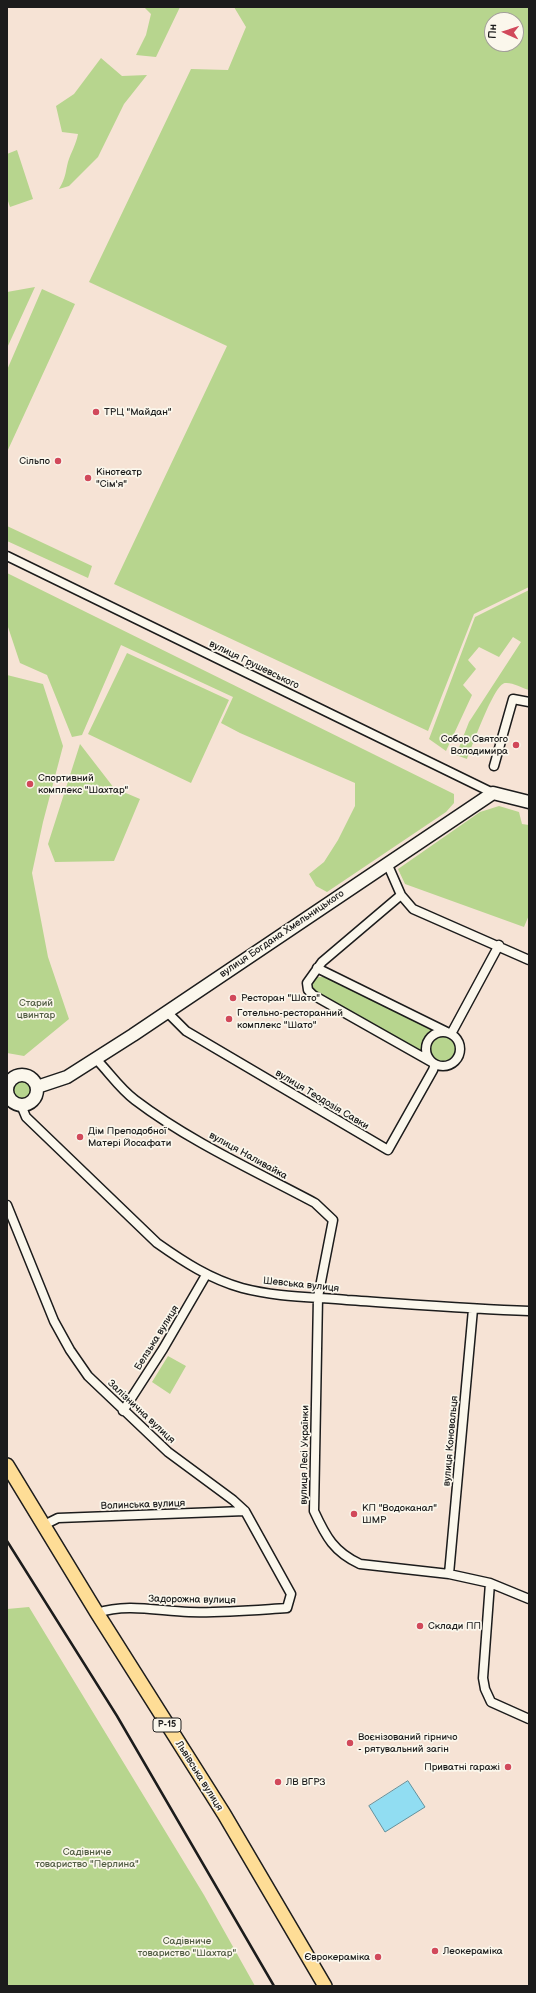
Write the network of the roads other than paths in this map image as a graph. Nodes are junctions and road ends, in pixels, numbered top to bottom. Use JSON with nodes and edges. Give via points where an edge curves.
{"nodes":[{"id":1,"x":7,"y":556,"type":"edge"},
{"id":2,"x":529,"y":702,"type":"edge"},
{"id":3,"x":494,"y":766,"type":"dead end"},
{"id":4,"x":492,"y":793,"type":"junction"},
{"id":5,"x":529,"y":802,"type":"edge"},
{"id":6,"x":387,"y":863,"type":"junction"},
{"id":7,"x":401,"y":895,"type":"junction"},
{"id":8,"x":499,"y":945,"type":"junction"},
{"id":9,"x":529,"y":960,"type":"edge"},
{"id":10,"x":317,"y":968,"type":"junction"},
{"id":11,"x":166,"y":1012,"type":"junction"},
{"id":12,"x":451,"y":1034,"type":"junction"},
{"id":13,"x":95,"y":1058,"type":"junction"},
{"id":14,"x":435,"y":1064,"type":"junction"},
{"id":15,"x":8,"y":1084,"type":"edge"},
{"id":16,"x":37,"y":1087,"type":"junction"},
{"id":17,"x":20,"y":1105,"type":"junction"},
{"id":18,"x":7,"y":1205,"type":"edge"},
{"id":19,"x":206,"y":1275,"type":"junction"},
{"id":20,"x":318,"y":1297,"type":"junction"},
{"id":21,"x":473,"y":1309,"type":"junction"},
{"id":22,"x":529,"y":1311,"type":"edge"},
{"id":23,"x":123,"y":1411,"type":"junction"},
{"id":24,"x":7,"y":1465,"type":"edge"},
{"id":25,"x":245,"y":1511,"type":"junction"},
{"id":26,"x":44,"y":1525,"type":"junction"},
{"id":27,"x":449,"y":1574,"type":"junction"},
{"id":28,"x":490,"y":1583,"type":"junction"},
{"id":29,"x":529,"y":1599,"type":"edge"},
{"id":30,"x":287,"y":1608,"type":"joint"},
{"id":31,"x":97,"y":1613,"type":"junction"},
{"id":32,"x":529,"y":1719,"type":"edge"},
{"id":33,"x":325,"y":1986,"type":"edge"}],
"edges":[{"from":1,"to":4,"type":"street","name":"вулиця Грушевського"},
{"from":2,"to":3,"type":"street","via":[[513,699]]},
{"from":4,"to":5,"type":"main road"},
{"from":4,"to":6,"type":"main road","name":"вулиця Богдана Хмельницького"},
{"from":6,"to":7,"type":"street"},
{"from":6,"to":11,"type":"main road","name":"вулиця Богдана Хмельницького"},
{"from":7,"to":8,"type":"street","via":[[413,909]]},
{"from":7,"to":10,"type":"street"},
{"from":8,"to":9,"type":"street"},
{"from":8,"to":12,"type":"street"},
{"from":10,"to":12,"type":"street"},
{"from":10,"to":14,"type":"street","via":[[307,983],[308,990],[313,995]]},
{"from":11,"to":13,"type":"main road","name":"вулиця Богдана Хмельницького"},
{"from":11,"to":14,"type":"street","name":"вулиця Теодозія Савки","via":[[186,1031],[388,1150]]},
{"from":12,"to":14,"type":"street","via":[[438,1032],[428,1041],[427,1054]]},
{"from":12,"to":14,"type":"street","via":[[460,1045],[459,1055],[447,1066]]},
{"from":13,"to":16,"type":"main road","name":"вулиця Богдана Хмельницького","via":[[68,1076]]},
{"from":13,"to":20,"type":"street","name":"вулиця Наливайка","via":[[134,1100],[177,1128],[315,1203],[325,1211],[333,1220]]},
{"from":15,"to":16,"type":"main road","via":[[15,1077],[24,1075],[33,1079]]},
{"from":15,"to":17,"type":"main road","via":[[9,1097]]},
{"from":16,"to":17,"type":"main road","via":[[33,1100]]},
{"from":17,"to":19,"type":"street","name":"Шевська вулиця","via":[[26,1117],[157,1243]]},
{"from":18,"to":23,"type":"street","name":"Залізнична вулиця","via":[[54,1321],[70,1350],[88,1376]]},
{"from":19,"to":20,"type":"street","name":"Шевська вулиця","via":[[242,1288]]},
{"from":19,"to":23,"type":"street","name":"Белзька вулиця"},
{"from":20,"to":21,"type":"street","name":"Шевська вулиця"},
{"from":20,"to":27,"type":"street","name":"вулиця Лесі Українки","via":[[314,1511],[325,1534],[347,1558],[360,1564]]},
{"from":21,"to":22,"type":"street","name":"Шевська вулиця"},
{"from":21,"to":27,"type":"street","name":"вулиця Коновальця"},
{"from":23,"to":25,"type":"street","name":"Залізнична вулиця","via":[[168,1452]]},
{"from":24,"to":26,"type":"main road","name":"Львівська вулиця","number":"Р-15"},
{"from":25,"to":26,"type":"street","name":"Волинська вулиця","via":[[58,1518]]},
{"from":25,"to":30,"type":"street","name":"Залізнична вулиця","via":[[291,1594]]},
{"from":26,"to":31,"type":"main road","name":"Львівська вулиця","number":"Р-15"},
{"from":27,"to":28,"type":"street","name":"вулиця Лесі Українки"},
{"from":28,"to":29,"type":"street","name":"вулиця Лесі Українки"},
{"from":28,"to":32,"type":"street","via":[[483,1678],[485,1689],[491,1702]]},
{"from":30,"to":31,"type":"street","name":"Задорожна вулиця","via":[[190,1612],[128,1608]]},
{"from":31,"to":33,"type":"main road","name":"Львівська вулиця","number":"Р-15","via":[[224,1814]]}]}
